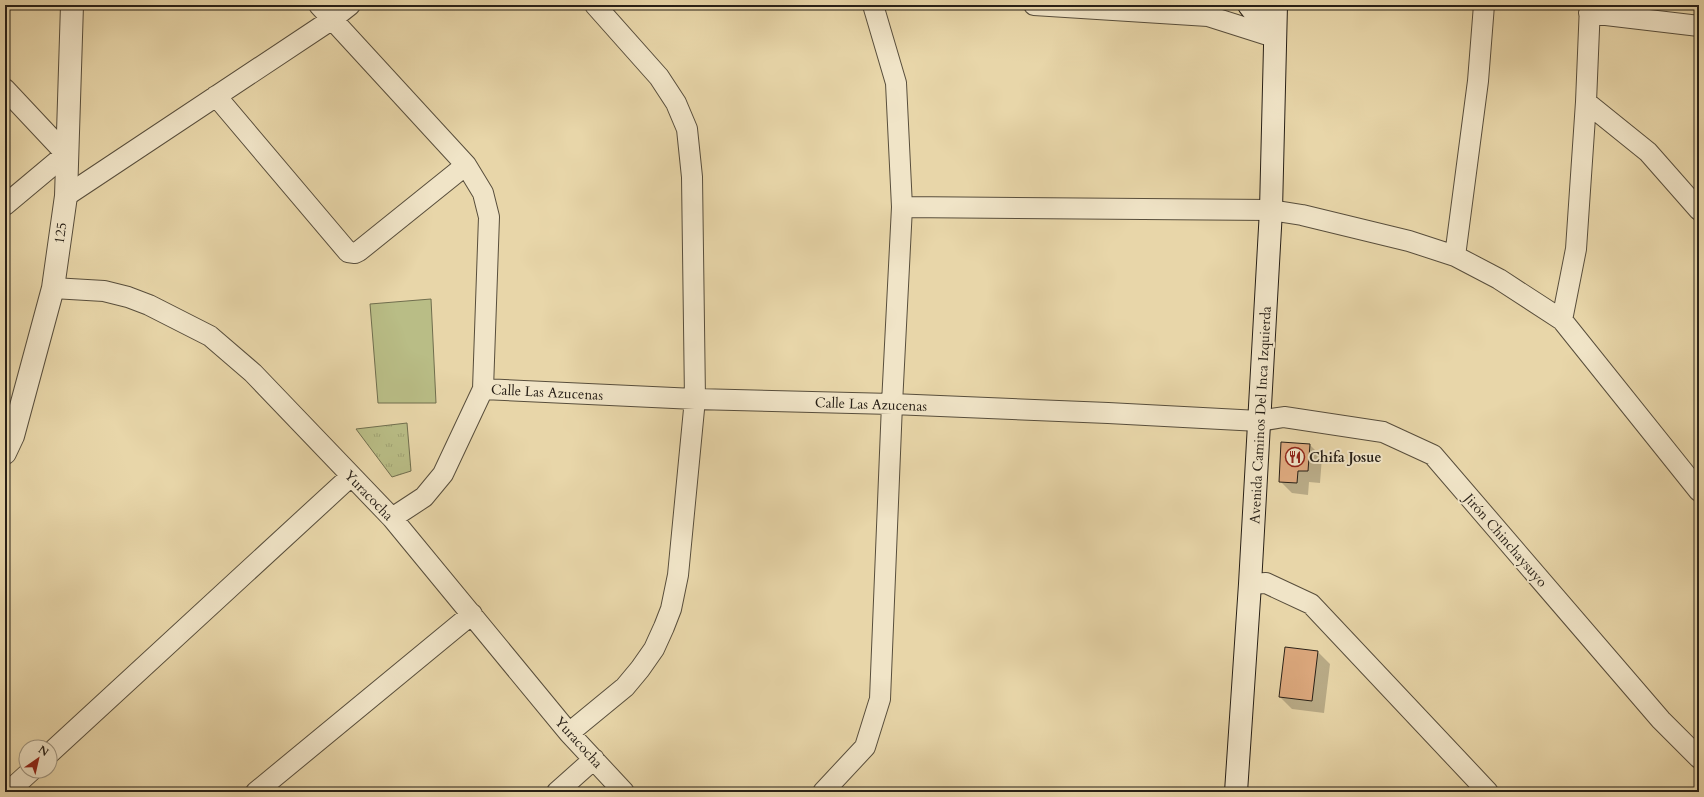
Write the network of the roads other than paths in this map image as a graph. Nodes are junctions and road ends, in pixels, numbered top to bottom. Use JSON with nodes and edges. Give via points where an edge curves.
{"nodes":[{"id":1,"x":72,"y":5,"type":"edge"},
{"id":2,"x":319,"y":5,"type":"edge"},
{"id":3,"x":350,"y":5,"type":"edge"},
{"id":4,"x":595,"y":5,"type":"edge"},
{"id":5,"x":873,"y":5,"type":"edge"},
{"id":6,"x":1034,"y":5,"type":"edge"},
{"id":7,"x":1249,"y":5,"type":"edge"},
{"id":8,"x":1276,"y":5,"type":"edge"},
{"id":9,"x":1484,"y":5,"type":"edge"},
{"id":10,"x":1590,"y":9,"type":"edge"},
{"id":11,"x":331,"y":20,"type":"junction"},
{"id":12,"x":1699,"y":26,"type":"edge"},
{"id":13,"x":1274,"y":37,"type":"junction"},
{"id":14,"x":5,"y":89,"type":"edge"},
{"id":15,"x":216,"y":96,"type":"junction"},
{"id":16,"x":1586,"y":102,"type":"junction"},
{"id":17,"x":66,"y":154,"type":"junction"},
{"id":18,"x":466,"y":165,"type":"junction"},
{"id":19,"x":66,"y":196,"type":"junction"},
{"id":20,"x":5,"y":205,"type":"edge"},
{"id":21,"x":902,"y":207,"type":"junction"},
{"id":22,"x":1271,"y":210,"type":"junction"},
{"id":23,"x":1699,"y":210,"type":"edge"},
{"id":24,"x":1455,"y":256,"type":"junction"},
{"id":25,"x":53,"y":288,"type":"junction"},
{"id":26,"x":1562,"y":320,"type":"junction"},
{"id":27,"x":483,"y":389,"type":"junction"},
{"id":28,"x":695,"y":399,"type":"junction"},
{"id":29,"x":892,"y":404,"type":"junction"},
{"id":30,"x":1259,"y":421,"type":"junction"},
{"id":31,"x":5,"y":453,"type":"edge"},
{"id":32,"x":351,"y":476,"type":"junction"},
{"id":33,"x":1699,"y":491,"type":"edge"},
{"id":34,"x":392,"y":518,"type":"junction"},
{"id":35,"x":1250,"y":584,"type":"junction"},
{"id":36,"x":472,"y":614,"type":"junction"},
{"id":37,"x":569,"y":733,"type":"junction"},
{"id":38,"x":58,"y":746,"type":"edge"},
{"id":39,"x":1699,"y":758,"type":"edge"},
{"id":40,"x":594,"y":759,"type":"junction"},
{"id":41,"x":22,"y":779,"type":"edge"},
{"id":42,"x":8,"y":792,"type":"edge"},
{"id":43,"x":256,"y":792,"type":"edge"},
{"id":44,"x":557,"y":792,"type":"edge"},
{"id":45,"x":624,"y":792,"type":"edge"},
{"id":46,"x":823,"y":792,"type":"edge"},
{"id":47,"x":1236,"y":792,"type":"edge"},
{"id":48,"x":1488,"y":792,"type":"edge"}],
"edges":[{"from":1,"to":17,"type":"main road","name":"125"},
{"from":2,"to":11,"type":"street"},
{"from":3,"to":11,"type":"street"},
{"from":4,"to":28,"type":"street","via":[[659,77],[676,103],[687,129],[692,178]]},
{"from":5,"to":21,"type":"street","via":[[896,83]]},
{"from":6,"to":13,"type":"street","via":[[1208,16]]},
{"from":7,"to":13,"type":"main road"},
{"from":8,"to":13,"type":"main road","name":"Avenida Caminos Del Inca Izquierda"},
{"from":9,"to":24,"type":"street","via":[[1478,81]]},
{"from":10,"to":12,"type":"street"},
{"from":10,"to":16,"type":"street"},
{"from":11,"to":15,"type":"street"},
{"from":11,"to":18,"type":"street"},
{"from":13,"to":22,"type":"main road","name":"Avenida Caminos Del Inca Izquierda"},
{"from":14,"to":17,"type":"street"},
{"from":15,"to":18,"type":"street","via":[[348,252],[359,251]]},
{"from":15,"to":19,"type":"street"},
{"from":16,"to":23,"type":"street","via":[[1648,152]]},
{"from":16,"to":26,"type":"street","via":[[1576,249]]},
{"from":17,"to":19,"type":"main road","name":"125"},
{"from":17,"to":20,"type":"street"},
{"from":18,"to":27,"type":"street","via":[[483,193],[489,217]]},
{"from":19,"to":25,"type":"main road","name":"125"},
{"from":21,"to":22,"type":"street"},
{"from":21,"to":29,"type":"street"},
{"from":22,"to":24,"type":"street","via":[[1410,241]]},
{"from":22,"to":30,"type":"main road","name":"Avenida Caminos Del Inca Izquierda"},
{"from":24,"to":26,"type":"street","via":[[1499,278]]},
{"from":25,"to":31,"type":"main road","name":"125","via":[[13,436]]},
{"from":25,"to":32,"type":"street","name":"Yuracocha","via":[[104,291],[128,297],[210,336],[253,373]]},
{"from":26,"to":33,"type":"street"},
{"from":27,"to":28,"type":"street","name":"Calle Las Azucenas"},
{"from":27,"to":34,"type":"street","via":[[443,474],[424,498]]},
{"from":28,"to":29,"type":"street","name":"Calle Las Azucenas"},
{"from":28,"to":37,"type":"street","via":[[678,575],[671,609],[654,649],[640,669],[625,687]]},
{"from":29,"to":30,"type":"street","name":"Calle Las Azucenas"},
{"from":29,"to":46,"type":"street","via":[[880,699],[865,747]]},
{"from":30,"to":35,"type":"main road","name":"Avenida Caminos Del Inca Izquierda"},
{"from":30,"to":39,"type":"street","name":"Jirón Chinchaysuyo","via":[[1284,417],[1383,432],[1433,455],[1661,720]]},
{"from":32,"to":34,"type":"street","name":"Yuracocha"},
{"from":32,"to":38,"type":"street"},
{"from":34,"to":36,"type":"street","name":"Yuracocha"},
{"from":35,"to":47,"type":"main road","name":"Avenida Caminos Del Inca Izquierda"},
{"from":35,"to":48,"type":"street","via":[[1266,583],[1311,604]]},
{"from":36,"to":37,"type":"street","name":"Yuracocha"},
{"from":36,"to":43,"type":"street"},
{"from":37,"to":40,"type":"street","name":"Yuracocha"},
{"from":40,"to":44,"type":"street"},
{"from":40,"to":45,"type":"street","name":"Yuracocha"},
{"from":41,"to":42,"type":"street"}]}
